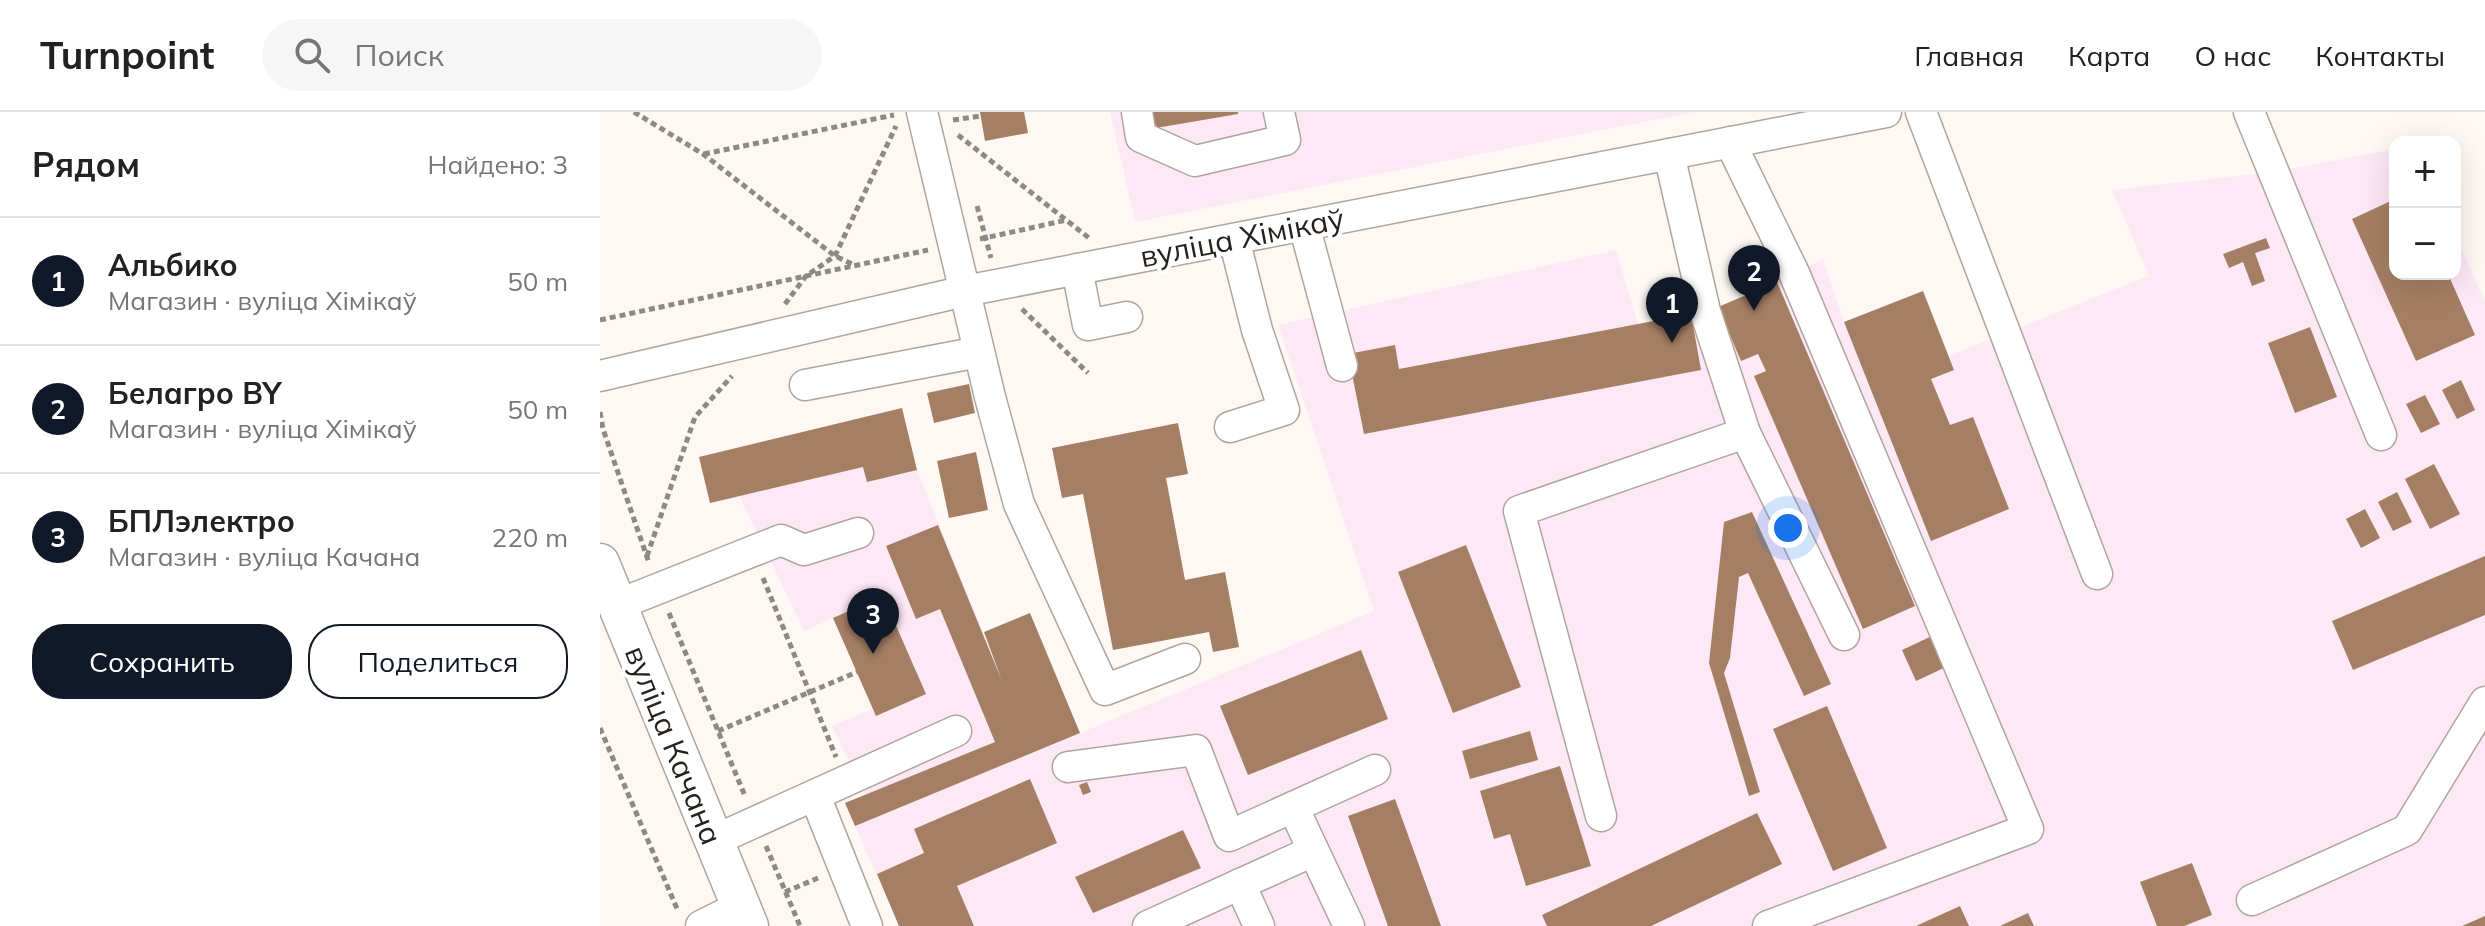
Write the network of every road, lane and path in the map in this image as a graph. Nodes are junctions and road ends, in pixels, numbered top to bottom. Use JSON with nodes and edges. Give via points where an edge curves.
{"nodes":[{"id":1,"x":634,"y":112,"type":"edge"},
{"id":2,"x":922,"y":112,"type":"edge"},
{"id":3,"x":1137,"y":112,"type":"edge"},
{"id":4,"x":1279,"y":112,"type":"edge"},
{"id":5,"x":1886,"y":112,"type":"edge"},
{"id":6,"x":1921,"y":112,"type":"edge"},
{"id":7,"x":2249,"y":112,"type":"edge"},
{"id":8,"x":902,"y":113,"type":"edge"},
{"id":9,"x":981,"y":116,"type":"dead end"},
{"id":10,"x":953,"y":120,"type":"dead end"},
{"id":11,"x":957,"y":135,"type":"dead end"},
{"id":12,"x":1730,"y":142,"type":"junction"},
{"id":13,"x":703,"y":154,"type":"junction"},
{"id":14,"x":1669,"y":154,"type":"junction"},
{"id":15,"x":1067,"y":220,"type":"junction"},
{"id":16,"x":1304,"y":225,"type":"junction"},
{"id":17,"x":1234,"y":239,"type":"junction"},
{"id":18,"x":954,"y":244,"type":"junction"},
{"id":19,"x":1119,"y":261,"type":"junction"},
{"id":20,"x":855,"y":266,"type":"junction"},
{"id":21,"x":1077,"y":269,"type":"junction"},
{"id":22,"x":965,"y":291,"type":"junction"},
{"id":23,"x":1127,"y":317,"type":"dead end"},
{"id":24,"x":600,"y":320,"type":"edge"},
{"id":25,"x":979,"y":352,"type":"junction"},
{"id":26,"x":1342,"y":366,"type":"dead end"},
{"id":27,"x":600,"y":376,"type":"edge"},
{"id":28,"x":805,"y":385,"type":"dead end"},
{"id":29,"x":600,"y":412,"type":"edge"},
{"id":30,"x":1230,"y":427,"type":"dead end"},
{"id":31,"x":1745,"y":433,"type":"junction"},
{"id":32,"x":2381,"y":435,"type":"dead end"},
{"id":33,"x":858,"y":533,"type":"dead end"},
{"id":34,"x":600,"y":563,"type":"edge"},
{"id":35,"x":2097,"y":574,"type":"dead end"},
{"id":36,"x":658,"y":589,"type":"junction"},
{"id":37,"x":617,"y":605,"type":"junction"},
{"id":38,"x":775,"y":608,"type":"dead end"},
{"id":39,"x":1844,"y":635,"type":"dead end"},
{"id":40,"x":1185,"y":659,"type":"dead end"},
{"id":41,"x":857,"y":672,"type":"dead end"},
{"id":42,"x":809,"y":692,"type":"junction"},
{"id":43,"x":2485,"y":702,"type":"edge"},
{"id":44,"x":600,"y":728,"type":"edge"},
{"id":45,"x":718,"y":731,"type":"junction"},
{"id":46,"x":956,"y":731,"type":"dead end"},
{"id":47,"x":1068,"y":767,"type":"dead end"},
{"id":48,"x":1375,"y":770,"type":"dead end"},
{"id":49,"x":846,"y":782,"type":"junction"},
{"id":50,"x":815,"y":796,"type":"junction"},
{"id":51,"x":1293,"y":807,"type":"junction"},
{"id":52,"x":1601,"y":816,"type":"dead end"},
{"id":53,"x":756,"y":823,"type":"junction"},
{"id":54,"x":713,"y":841,"type":"junction"},
{"id":55,"x":1313,"y":851,"type":"junction"},
{"id":56,"x":1240,"y":884,"type":"junction"},
{"id":57,"x":2252,"y":900,"type":"dead end"},
{"id":58,"x":745,"y":916,"type":"edge"},
{"id":59,"x":689,"y":919,"type":"edge"},
{"id":60,"x":800,"y":926,"type":"edge"},
{"id":61,"x":867,"y":926,"type":"edge"},
{"id":62,"x":1148,"y":926,"type":"edge"},
{"id":63,"x":1259,"y":926,"type":"edge"},
{"id":64,"x":1349,"y":926,"type":"edge"},
{"id":65,"x":1768,"y":926,"type":"edge"}],
"edges":[{"from":1,"to":13,"type":"path"},
{"from":2,"to":18,"type":"street"},
{"from":3,"to":4,"type":"street","via":[[1141,137],[1195,161],[1285,140]]},
{"from":5,"to":12,"type":"street","name":"вуліца Хімікаў"},
{"from":6,"to":35,"type":"street"},
{"from":7,"to":32,"type":"street"},
{"from":8,"to":13,"type":"path"},
{"from":9,"to":10,"type":"path"},
{"from":11,"to":15,"type":"path"},
{"from":12,"to":14,"type":"street","name":"вуліца Хімікаў"},
{"from":12,"to":65,"type":"street","via":[[1794,273],[2028,829]]},
{"from":13,"to":20,"type":"path"},
{"from":14,"to":16,"type":"street","name":"вуліца Хімікаў"},
{"from":14,"to":31,"type":"street","via":[[1705,311]]},
{"from":15,"to":18,"type":"path"},
{"from":15,"to":19,"type":"path"},
{"from":16,"to":17,"type":"street","name":"вуліца Хімікаў"},
{"from":16,"to":26,"type":"street"},
{"from":17,"to":19,"type":"street","name":"вуліца Хімікаў"},
{"from":17,"to":30,"type":"street","via":[[1284,410]]},
{"from":18,"to":20,"type":"path"},
{"from":18,"to":22,"type":"street"},
{"from":19,"to":21,"type":"street","name":"вуліца Хімікаў"},
{"from":20,"to":24,"type":"path"},
{"from":21,"to":22,"type":"street","name":"вуліца Хімікаў"},
{"from":21,"to":23,"type":"street","via":[[1088,325]]},
{"from":22,"to":25,"type":"street"},
{"from":22,"to":27,"type":"street","name":"вуліца Хімікаў"},
{"from":25,"to":28,"type":"street"},
{"from":25,"to":40,"type":"street","via":[[1019,504],[1105,690]]},
{"from":29,"to":36,"type":"path"},
{"from":31,"to":39,"type":"street"},
{"from":31,"to":52,"type":"street","via":[[1519,511]]},
{"from":33,"to":36,"type":"street","via":[[804,550],[781,540]]},
{"from":34,"to":37,"type":"main road","name":"вуліца Качана"},
{"from":36,"to":37,"type":"street"},
{"from":36,"to":45,"type":"path"},
{"from":37,"to":54,"type":"main road","name":"вуліца Качана"},
{"from":38,"to":42,"type":"path"},
{"from":41,"to":42,"type":"path"},
{"from":42,"to":45,"type":"path"},
{"from":42,"to":49,"type":"path"},
{"from":43,"to":57,"type":"street","via":[[2407,830]]},
{"from":44,"to":59,"type":"path"},
{"from":45,"to":53,"type":"path"},
{"from":46,"to":49,"type":"street"},
{"from":47,"to":51,"type":"street","via":[[1196,750],[1229,836]]},
{"from":48,"to":51,"type":"street"},
{"from":49,"to":50,"type":"street"},
{"from":50,"to":53,"type":"street"},
{"from":50,"to":61,"type":"street"},
{"from":51,"to":55,"type":"street"},
{"from":53,"to":54,"type":"street"},
{"from":53,"to":60,"type":"path"},
{"from":54,"to":58,"type":"main road","name":"вуліца Качана"},
{"from":55,"to":56,"type":"street"},
{"from":55,"to":64,"type":"street"},
{"from":56,"to":62,"type":"street"},
{"from":56,"to":63,"type":"street"},
{"from":58,"to":59,"type":"street"}]}
